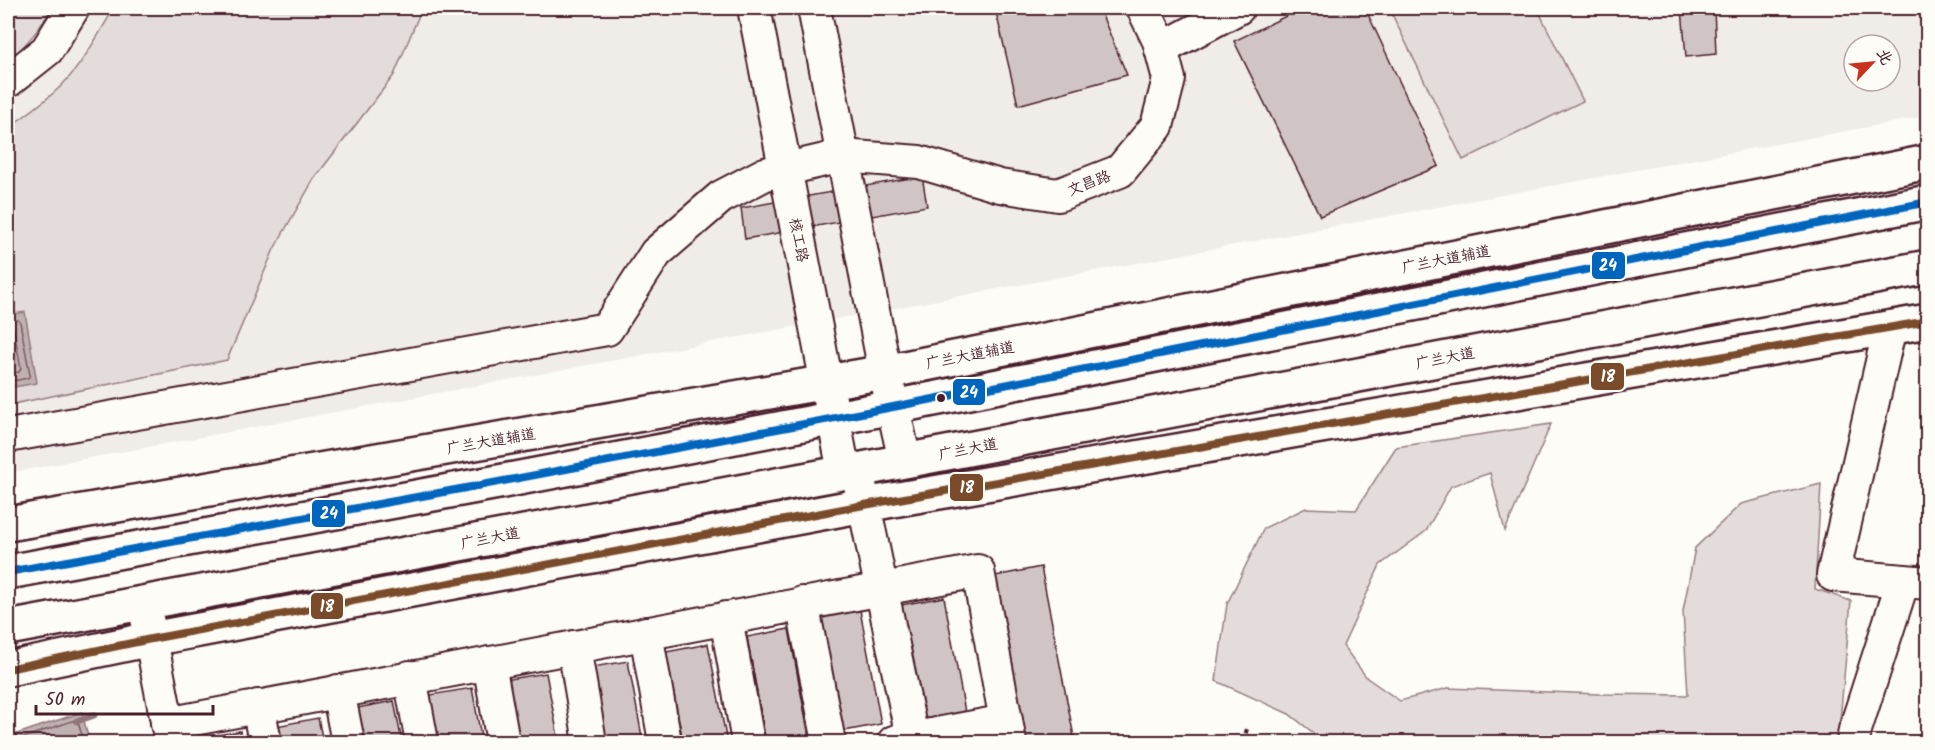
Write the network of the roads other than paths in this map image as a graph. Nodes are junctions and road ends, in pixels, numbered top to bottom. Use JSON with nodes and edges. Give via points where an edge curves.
{"nodes":[{"id":1,"x":73,"y":8,"type":"edge"},
{"id":2,"x":754,"y":8,"type":"edge"},
{"id":3,"x":814,"y":8,"type":"edge"},
{"id":4,"x":1143,"y":8,"type":"edge"},
{"id":5,"x":1238,"y":8,"type":"edge"},
{"id":6,"x":1161,"y":49,"type":"junction"},
{"id":7,"x":8,"y":81,"type":"edge"},
{"id":8,"x":842,"y":156,"type":"junction"},
{"id":9,"x":1928,"y":162,"type":"edge"},
{"id":10,"x":785,"y":169,"type":"junction"},
{"id":11,"x":1928,"y":202,"type":"edge"},
{"id":12,"x":1928,"y":267,"type":"edge"},
{"id":13,"x":1928,"y":321,"type":"edge"},
{"id":14,"x":1890,"y":327,"type":"junction"},
{"id":15,"x":885,"y":372,"type":"junction"},
{"id":16,"x":827,"y":382,"type":"junction"},
{"id":17,"x":893,"y":407,"type":"junction"},
{"id":18,"x":834,"y":418,"type":"junction"},
{"id":19,"x":8,"y":436,"type":"edge"},
{"id":20,"x":905,"y":461,"type":"junction"},
{"id":21,"x":851,"y":471,"type":"junction"},
{"id":22,"x":864,"y":505,"type":"junction"},
{"id":23,"x":8,"y":524,"type":"edge"},
{"id":24,"x":8,"y":572,"type":"edge"},
{"id":25,"x":1915,"y":582,"type":"edge"},
{"id":26,"x":882,"y":588,"type":"junction"},
{"id":27,"x":144,"y":603,"type":"junction"},
{"id":28,"x":802,"y":603,"type":"junction"},
{"id":29,"x":726,"y":618,"type":"junction"},
{"id":30,"x":8,"y":628,"type":"edge"},
{"id":31,"x":646,"y":633,"type":"junction"},
{"id":32,"x":151,"y":639,"type":"junction"},
{"id":33,"x":574,"y":646,"type":"junction"},
{"id":34,"x":489,"y":663,"type":"junction"},
{"id":35,"x":8,"y":669,"type":"edge"},
{"id":36,"x":410,"y":678,"type":"junction"},
{"id":37,"x":338,"y":691,"type":"junction"},
{"id":38,"x":258,"y":706,"type":"junction"},
{"id":39,"x":1008,"y":732,"type":"edge"},
{"id":40,"x":169,"y":733,"type":"edge"},
{"id":41,"x":906,"y":741,"type":"edge"},
{"id":42,"x":265,"y":742,"type":"edge"},
{"id":43,"x":348,"y":742,"type":"edge"},
{"id":44,"x":422,"y":742,"type":"edge"},
{"id":45,"x":503,"y":742,"type":"edge"},
{"id":46,"x":590,"y":742,"type":"edge"},
{"id":47,"x":665,"y":742,"type":"edge"},
{"id":48,"x":748,"y":742,"type":"edge"},
{"id":49,"x":829,"y":742,"type":"edge"},
{"id":50,"x":1853,"y":742,"type":"edge"}],
"edges":[{"from":1,"to":7,"type":"street","via":[[47,50]]},
{"from":2,"to":10,"type":"street","name":"核工路"},
{"from":3,"to":8,"type":"street"},
{"from":4,"to":6,"type":"street","name":"文昌路"},
{"from":5,"to":6,"type":"street"},
{"from":6,"to":8,"type":"street","name":"文昌路","via":[[1169,79],[1157,126],[1120,171],[1058,195],[1000,186],[919,162]]},
{"from":8,"to":10,"type":"street","name":"文昌路"},
{"from":8,"to":15,"type":"street"},
{"from":9,"to":15,"type":"main road","name":"广兰大道辅道"},
{"from":10,"to":16,"type":"street","name":"核工路"},
{"from":10,"to":19,"type":"street","name":"文昌路","via":[[765,174],[721,197],[656,253],[607,329]]},
{"from":11,"to":17,"type":"main road"},
{"from":12,"to":20,"type":"main road","name":"广兰大道"},
{"from":13,"to":14,"type":"main road"},
{"from":14,"to":22,"type":"main road"},
{"from":14,"to":25,"type":"street","via":[[1833,575]]},
{"from":15,"to":16,"type":"main road","name":"广兰大道辅道"},
{"from":15,"to":17,"type":"street"},
{"from":16,"to":18,"type":"street","name":"核工路"},
{"from":16,"to":23,"type":"main road","name":"广兰大道辅道"},
{"from":17,"to":18,"type":"main road"},
{"from":17,"to":20,"type":"street"},
{"from":18,"to":21,"type":"street","name":"核工路"},
{"from":18,"to":24,"type":"main road"},
{"from":20,"to":21,"type":"main road","name":"广兰大道"},
{"from":21,"to":22,"type":"street","name":"核工路"},
{"from":21,"to":27,"type":"main road","name":"广兰大道"},
{"from":22,"to":26,"type":"street","name":"核工路"},
{"from":22,"to":32,"type":"main road"},
{"from":25,"to":50,"type":"street"},
{"from":26,"to":28,"type":"street"},
{"from":26,"to":39,"type":"street","via":[[978,571]]},
{"from":26,"to":41,"type":"street","name":"核工路"},
{"from":27,"to":30,"type":"main road","name":"广兰大道"},
{"from":27,"to":32,"type":"street"},
{"from":28,"to":29,"type":"street"},
{"from":28,"to":49,"type":"street"},
{"from":29,"to":31,"type":"street"},
{"from":29,"to":48,"type":"street"},
{"from":31,"to":33,"type":"street"},
{"from":31,"to":47,"type":"street"},
{"from":32,"to":35,"type":"main road"},
{"from":32,"to":40,"type":"street"},
{"from":33,"to":34,"type":"street"},
{"from":33,"to":46,"type":"street"},
{"from":34,"to":36,"type":"street"},
{"from":34,"to":45,"type":"street"},
{"from":36,"to":37,"type":"street"},
{"from":36,"to":44,"type":"street"},
{"from":37,"to":38,"type":"street"},
{"from":37,"to":43,"type":"street"},
{"from":38,"to":40,"type":"street"},
{"from":38,"to":42,"type":"street"},
{"from":39,"to":41,"type":"street"}]}
